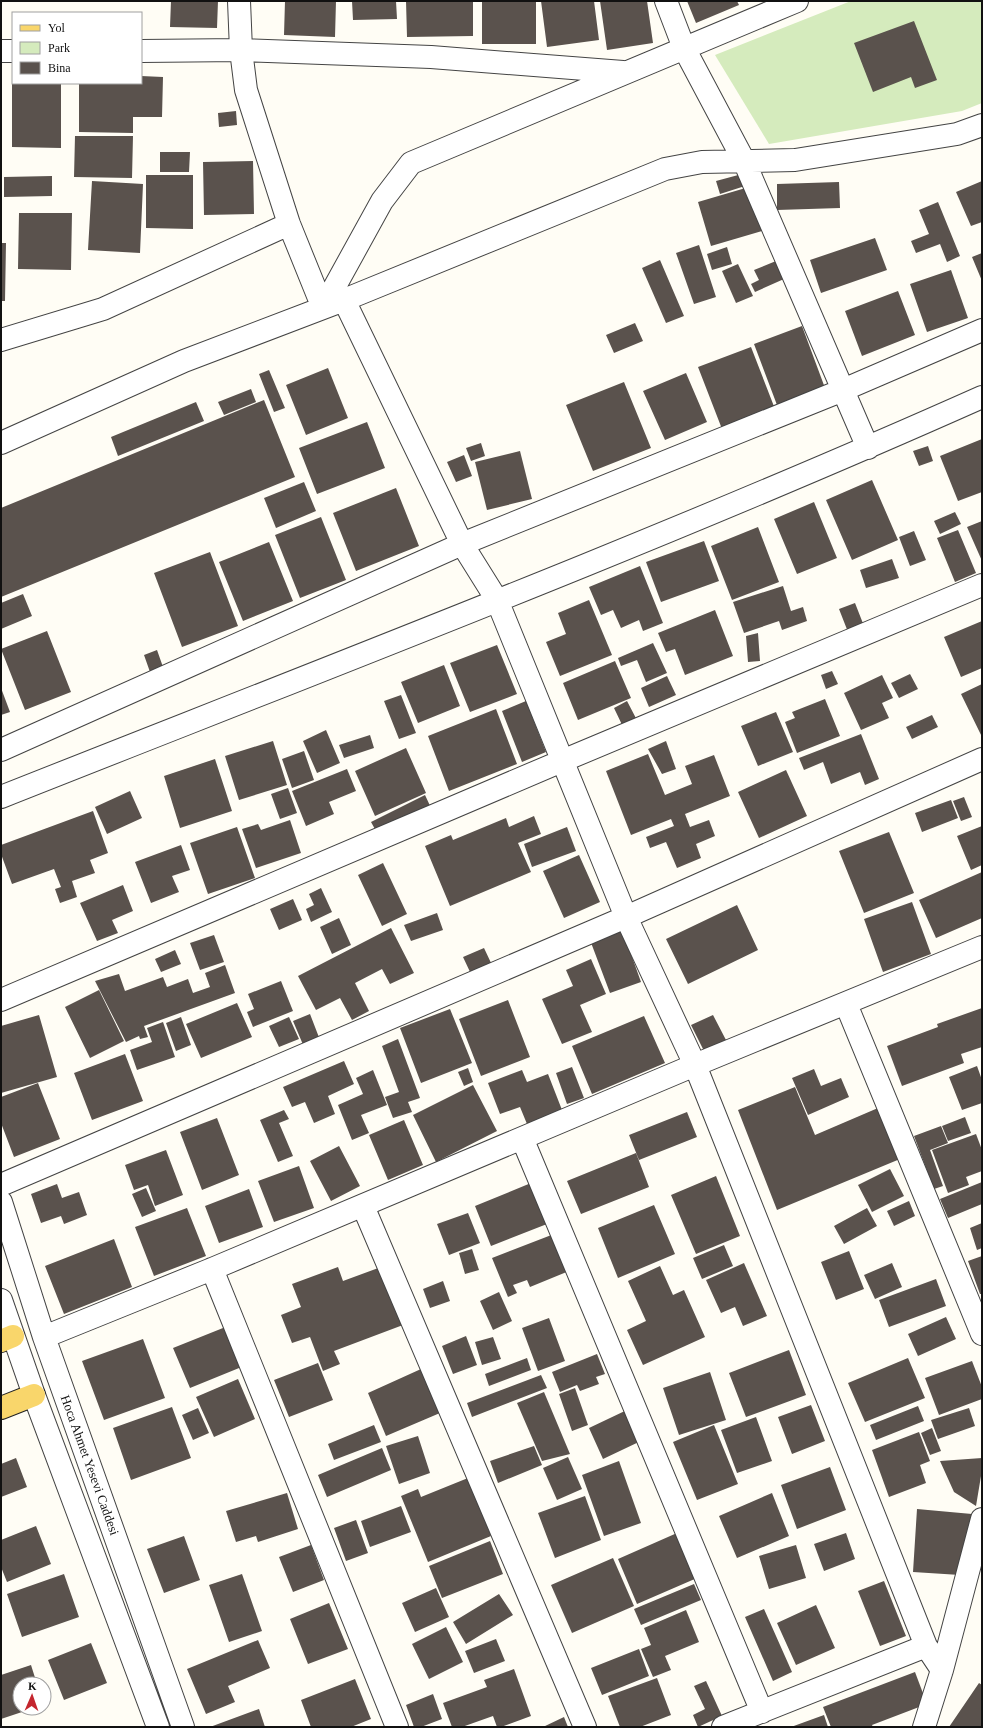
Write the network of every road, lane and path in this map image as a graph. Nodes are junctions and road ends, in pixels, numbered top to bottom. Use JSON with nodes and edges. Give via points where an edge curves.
{"nodes":[{"id":1,"x":239,"y":1,"type":"edge"},
{"id":2,"x":666,"y":1,"type":"edge"},
{"id":3,"x":797,"y":1,"type":"edge"},
{"id":4,"x":684,"y":48,"type":"junction"},
{"id":5,"x":241,"y":50,"type":"junction"},
{"id":6,"x":12,"y":51,"type":"edge"},
{"id":7,"x":142,"y":51,"type":"edge"},
{"id":8,"x":1,"y":52,"type":"edge"},
{"id":9,"x":626,"y":73,"type":"junction"},
{"id":10,"x":982,"y":125,"type":"edge"},
{"id":11,"x":744,"y":161,"type":"junction"},
{"id":12,"x":290,"y":224,"type":"junction"},
{"id":13,"x":344,"y":300,"type":"junction"},
{"id":14,"x":323,"y":308,"type":"junction"},
{"id":15,"x":982,"y":330,"type":"edge"},
{"id":16,"x":1,"y":340,"type":"edge"},
{"id":17,"x":843,"y":390,"type":"junction"},
{"id":18,"x":982,"y":397,"type":"edge"},
{"id":19,"x":1,"y":443,"type":"edge"},
{"id":20,"x":868,"y":448,"type":"junction"},
{"id":21,"x":462,"y":544,"type":"junction"},
{"id":22,"x":982,"y":586,"type":"edge"},
{"id":23,"x":497,"y":600,"type":"junction"},
{"id":24,"x":1,"y":750,"type":"edge"},
{"id":25,"x":982,"y":759,"type":"edge"},
{"id":26,"x":562,"y":761,"type":"junction"},
{"id":27,"x":1,"y":797,"type":"edge"},
{"id":28,"x":626,"y":917,"type":"junction"},
{"id":29,"x":982,"y":947,"type":"edge"},
{"id":30,"x":1,"y":1000,"type":"edge"},
{"id":31,"x":846,"y":1004,"type":"junction"},
{"id":32,"x":695,"y":1065,"type":"junction"},
{"id":33,"x":522,"y":1138,"type":"junction"},
{"id":34,"x":1,"y":1185,"type":"edge"},
{"id":35,"x":1,"y":1202,"type":"edge"},
{"id":36,"x":363,"y":1206,"type":"junction"},
{"id":37,"x":212,"y":1269,"type":"junction"},
{"id":38,"x":1,"y":1300,"type":"edge"},
{"id":39,"x":982,"y":1334,"type":"edge"},
{"id":40,"x":44,"y":1337,"type":"junction"},
{"id":41,"x":7,"y":1339,"type":"edge"},
{"id":42,"x":34,"y":1395,"type":"junction"},
{"id":43,"x":1,"y":1408,"type":"edge"},
{"id":44,"x":982,"y":1519,"type":"edge"},
{"id":45,"x":974,"y":1582,"type":"edge"},
{"id":46,"x":926,"y":1646,"type":"junction"},
{"id":47,"x":942,"y":1670,"type":"junction"},
{"id":48,"x":762,"y":1712,"type":"junction"},
{"id":49,"x":927,"y":1726,"type":"edge"},
{"id":50,"x":158,"y":1727,"type":"edge"},
{"id":51,"x":183,"y":1727,"type":"edge"},
{"id":52,"x":397,"y":1727,"type":"edge"},
{"id":53,"x":585,"y":1727,"type":"edge"},
{"id":54,"x":723,"y":1727,"type":"edge"}],
"edges":[{"from":1,"to":5,"type":"street"},
{"from":2,"to":4,"type":"street"},
{"from":3,"to":4,"type":"street"},
{"from":4,"to":9,"type":"street"},
{"from":4,"to":11,"type":"street"},
{"from":5,"to":7,"type":"street"},
{"from":5,"to":9,"type":"street","via":[[431,57]]},
{"from":5,"to":12,"type":"street","via":[[246,90]]},
{"from":6,"to":8,"type":"street"},
{"from":9,"to":14,"type":"street","via":[[411,163],[382,201]]},
{"from":10,"to":11,"type":"street","via":[[957,134],[795,160]]},
{"from":11,"to":13,"type":"street","via":[[702,162],[665,168]]},
{"from":11,"to":17,"type":"street"},
{"from":12,"to":14,"type":"street"},
{"from":12,"to":16,"type":"street","via":[[103,309]]},
{"from":13,"to":14,"type":"street"},
{"from":13,"to":21,"type":"street"},
{"from":14,"to":19,"type":"street","via":[[184,361]]},
{"from":15,"to":17,"type":"street"},
{"from":17,"to":20,"type":"street"},
{"from":17,"to":21,"type":"street"},
{"from":18,"to":20,"type":"street"},
{"from":20,"to":23,"type":"street"},
{"from":21,"to":23,"type":"street"},
{"from":21,"to":24,"type":"street"},
{"from":22,"to":26,"type":"street"},
{"from":23,"to":26,"type":"street"},
{"from":23,"to":27,"type":"street"},
{"from":25,"to":28,"type":"street"},
{"from":26,"to":28,"type":"street"},
{"from":26,"to":30,"type":"street"},
{"from":28,"to":32,"type":"street"},
{"from":28,"to":34,"type":"street"},
{"from":29,"to":31,"type":"street"},
{"from":31,"to":32,"type":"street"},
{"from":31,"to":39,"type":"street"},
{"from":32,"to":33,"type":"street"},
{"from":32,"to":46,"type":"street"},
{"from":33,"to":36,"type":"street"},
{"from":33,"to":48,"type":"street"},
{"from":35,"to":40,"type":"street","name":"Hoca Ahmet Yesevi Caddesi"},
{"from":36,"to":37,"type":"street"},
{"from":36,"to":53,"type":"street"},
{"from":37,"to":40,"type":"street"},
{"from":37,"to":52,"type":"street"},
{"from":38,"to":41,"type":"street"},
{"from":40,"to":51,"type":"street","name":"Hoca Ahmet Yesevi Caddesi"},
{"from":41,"to":42,"type":"street"},
{"from":42,"to":43,"type":"main road"},
{"from":42,"to":50,"type":"street"},
{"from":44,"to":45,"type":"street"},
{"from":45,"to":47,"type":"street"},
{"from":46,"to":47,"type":"street"},
{"from":46,"to":48,"type":"street"},
{"from":47,"to":49,"type":"street"},
{"from":48,"to":54,"type":"street"}]}
